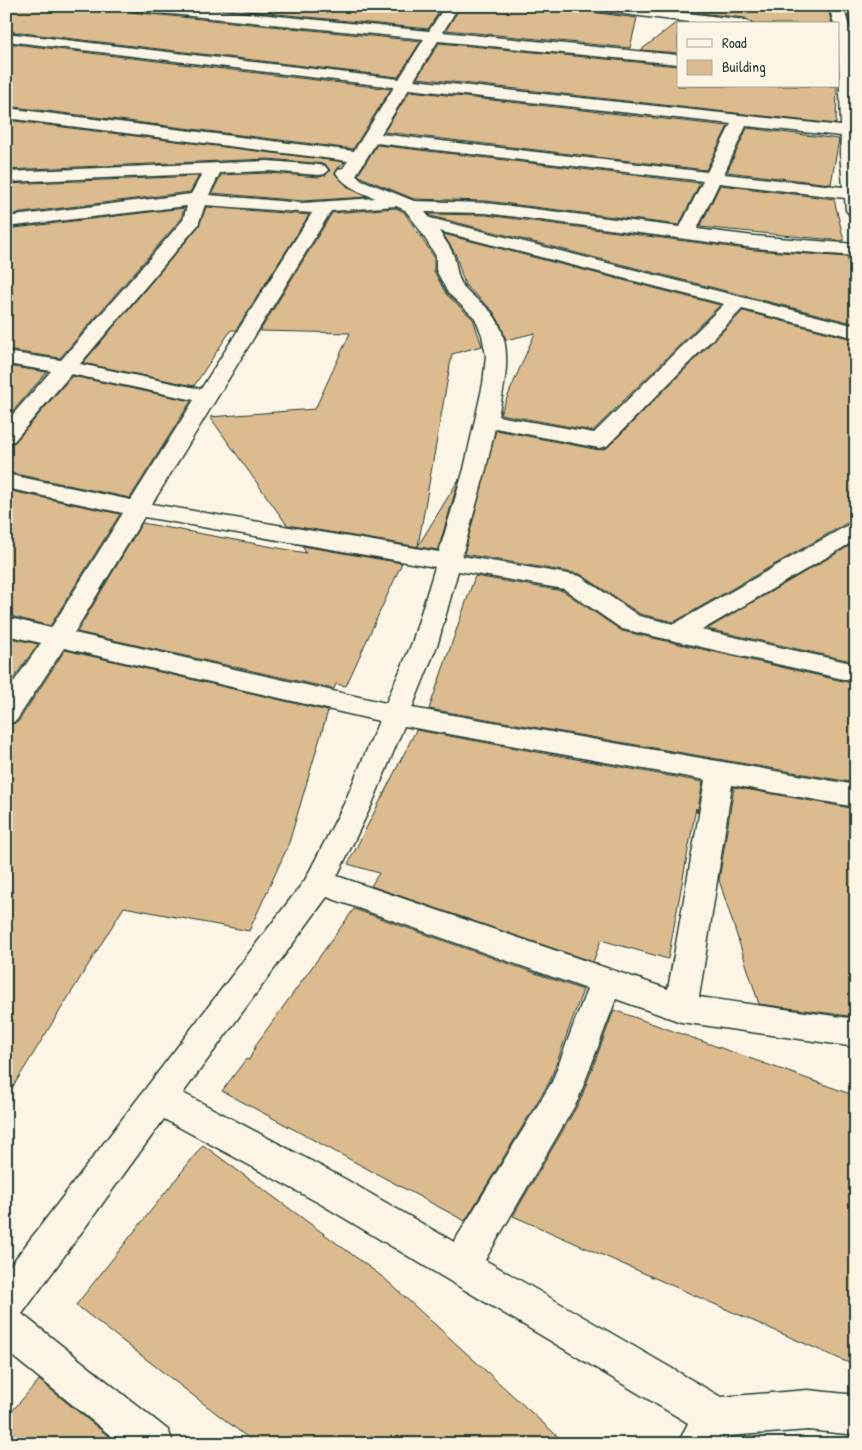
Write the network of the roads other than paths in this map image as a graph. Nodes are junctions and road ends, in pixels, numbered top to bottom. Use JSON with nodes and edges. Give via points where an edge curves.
{"nodes":[{"id":1,"x":130,"y":6,"type":"edge"},
{"id":2,"x":452,"y":6,"type":"edge"},
{"id":3,"x":590,"y":6,"type":"edge"},
{"id":4,"x":836,"y":6,"type":"edge"},
{"id":5,"x":728,"y":22,"type":"edge"},
{"id":6,"x":434,"y":36,"type":"junction"},
{"id":7,"x":846,"y":36,"type":"edge"},
{"id":8,"x":6,"y":37,"type":"edge"},
{"id":9,"x":677,"y":60,"type":"edge"},
{"id":10,"x":847,"y":76,"type":"edge"},
{"id":11,"x":404,"y":84,"type":"junction"},
{"id":12,"x":6,"y":114,"type":"edge"},
{"id":13,"x":741,"y":120,"type":"junction"},
{"id":14,"x":853,"y":132,"type":"edge"},
{"id":15,"x":371,"y":138,"type":"junction"},
{"id":16,"x":351,"y":168,"type":"junction"},
{"id":17,"x":213,"y":169,"type":"junction"},
{"id":18,"x":6,"y":177,"type":"edge"},
{"id":19,"x":714,"y":178,"type":"junction"},
{"id":20,"x":855,"y":194,"type":"edge"},
{"id":21,"x":198,"y":199,"type":"junction"},
{"id":22,"x":325,"y":206,"type":"junction"},
{"id":23,"x":411,"y":210,"type":"junction"},
{"id":24,"x":856,"y":213,"type":"edge"},
{"id":25,"x":15,"y":221,"type":"edge"},
{"id":26,"x":686,"y":234,"type":"junction"},
{"id":27,"x":6,"y":242,"type":"edge"},
{"id":28,"x":856,"y":250,"type":"edge"},
{"id":29,"x":739,"y":301,"type":"junction"},
{"id":30,"x":856,"y":332,"type":"edge"},
{"id":31,"x":6,"y":358,"type":"edge"},
{"id":32,"x":66,"y":367,"type":"junction"},
{"id":33,"x":206,"y":396,"type":"junction"},
{"id":34,"x":485,"y":420,"type":"junction"},
{"id":35,"x":6,"y":436,"type":"edge"},
{"id":36,"x":6,"y":481,"type":"edge"},
{"id":37,"x":136,"y":508,"type":"junction"},
{"id":38,"x":856,"y":530,"type":"edge"},
{"id":39,"x":449,"y":561,"type":"junction"},
{"id":40,"x":6,"y":626,"type":"edge"},
{"id":41,"x":676,"y":634,"type":"junction"},
{"id":42,"x":58,"y":637,"type":"junction"},
{"id":43,"x":856,"y":673,"type":"edge"},
{"id":44,"x":6,"y":714,"type":"edge"},
{"id":45,"x":394,"y":715,"type":"junction"},
{"id":46,"x":720,"y":773,"type":"junction"},
{"id":47,"x":856,"y":796,"type":"edge"},
{"id":48,"x":319,"y":882,"type":"junction"},
{"id":49,"x":606,"y":981,"type":"junction"},
{"id":50,"x":681,"y":1008,"type":"junction"},
{"id":51,"x":856,"y":1033,"type":"edge"},
{"id":52,"x":159,"y":1098,"type":"junction"},
{"id":53,"x":460,"y":1267,"type":"junction"},
{"id":54,"x":6,"y":1303,"type":"edge"},
{"id":55,"x":6,"y":1326,"type":"edge"},
{"id":56,"x":856,"y":1415,"type":"edge"},
{"id":57,"x":707,"y":1430,"type":"edge"},
{"id":58,"x":154,"y":1444,"type":"edge"}],
"edges":[{"from":1,"to":6,"type":"street"},
{"from":2,"to":6,"type":"street"},
{"from":3,"to":5,"type":"street"},
{"from":4,"to":7,"type":"street"},
{"from":6,"to":9,"type":"street"},
{"from":6,"to":11,"type":"street"},
{"from":7,"to":10,"type":"street"},
{"from":8,"to":11,"type":"street"},
{"from":10,"to":14,"type":"street"},
{"from":11,"to":13,"type":"street"},
{"from":11,"to":15,"type":"street"},
{"from":12,"to":16,"type":"street"},
{"from":13,"to":14,"type":"street"},
{"from":13,"to":19,"type":"street"},
{"from":14,"to":20,"type":"street","via":[[848,153]]},
{"from":15,"to":16,"type":"street"},
{"from":15,"to":19,"type":"street"},
{"from":16,"to":17,"type":"street"},
{"from":16,"to":23,"type":"street","via":[[356,184]]},
{"from":17,"to":18,"type":"street"},
{"from":17,"to":21,"type":"street"},
{"from":19,"to":20,"type":"street"},
{"from":19,"to":26,"type":"street"},
{"from":20,"to":24,"type":"street"},
{"from":21,"to":22,"type":"street","via":[[302,208]]},
{"from":21,"to":25,"type":"street"},
{"from":21,"to":32,"type":"street","via":[[192,221]]},
{"from":22,"to":23,"type":"street"},
{"from":22,"to":33,"type":"street"},
{"from":23,"to":26,"type":"street","via":[[486,208]]},
{"from":23,"to":29,"type":"street"},
{"from":23,"to":34,"type":"street","via":[[445,256],[446,270],[455,290],[484,316],[492,336],[496,356],[494,384]]},
{"from":25,"to":27,"type":"street"},
{"from":26,"to":28,"type":"street"},
{"from":29,"to":30,"type":"street"},
{"from":29,"to":34,"type":"street","via":[[599,441]]},
{"from":31,"to":32,"type":"street"},
{"from":32,"to":33,"type":"street"},
{"from":32,"to":35,"type":"street"},
{"from":33,"to":37,"type":"street"},
{"from":34,"to":39,"type":"street","via":[[475,470]]},
{"from":36,"to":37,"type":"street"},
{"from":37,"to":39,"type":"street"},
{"from":37,"to":42,"type":"street"},
{"from":38,"to":41,"type":"street"},
{"from":39,"to":41,"type":"street","via":[[571,582],[631,623]]},
{"from":39,"to":45,"type":"street","via":[[425,643]]},
{"from":40,"to":42,"type":"street"},
{"from":41,"to":43,"type":"street"},
{"from":42,"to":44,"type":"street"},
{"from":42,"to":45,"type":"street"},
{"from":45,"to":46,"type":"street"},
{"from":45,"to":48,"type":"street","via":[[358,804]]},
{"from":46,"to":47,"type":"street"},
{"from":46,"to":50,"type":"street"},
{"from":48,"to":49,"type":"street"},
{"from":48,"to":52,"type":"street"},
{"from":49,"to":50,"type":"street"},
{"from":49,"to":53,"type":"street","via":[[566,1089]]},
{"from":50,"to":51,"type":"street"},
{"from":52,"to":53,"type":"street","via":[[332,1191]]},
{"from":52,"to":54,"type":"street"},
{"from":53,"to":57,"type":"street"},
{"from":55,"to":58,"type":"street"},
{"from":56,"to":57,"type":"street","via":[[808,1410]]}]}
